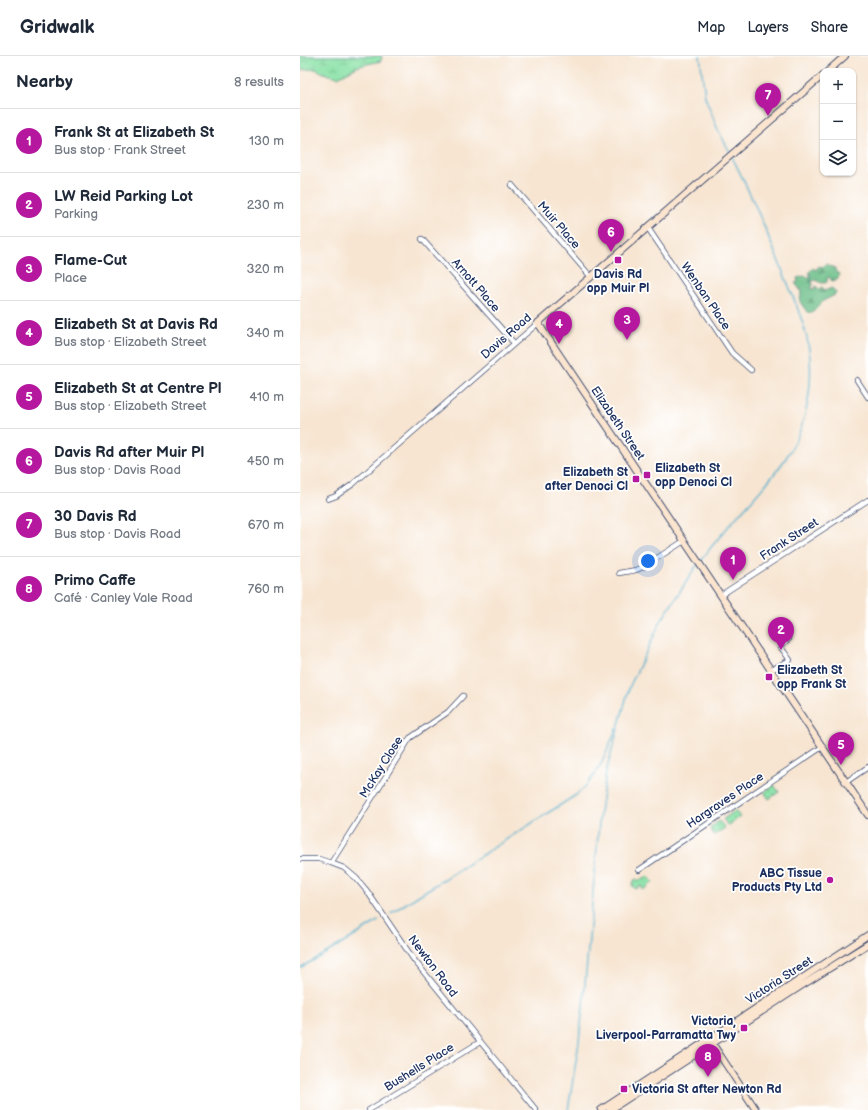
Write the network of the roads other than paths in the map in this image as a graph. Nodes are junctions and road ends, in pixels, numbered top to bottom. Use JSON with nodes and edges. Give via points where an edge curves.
{"nodes":[{"id":1,"x":845,"y":56,"type":"edge"},
{"id":2,"x":831,"y":68,"type":"edge"},
{"id":3,"x":820,"y":78,"type":"edge"},
{"id":4,"x":512,"y":185,"type":"dead end"},
{"id":5,"x":648,"y":228,"type":"junction"},
{"id":6,"x":422,"y":239,"type":"dead end"},
{"id":7,"x":591,"y":277,"type":"junction"},
{"id":8,"x":538,"y":323,"type":"junction"},
{"id":9,"x":514,"y":343,"type":"junction"},
{"id":10,"x":752,"y":370,"type":"dead end"},
{"id":11,"x":857,"y":380,"type":"dead end"},
{"id":12,"x":868,"y":397,"type":"edge"},
{"id":13,"x":328,"y":499,"type":"dead end"},
{"id":14,"x":868,"y":500,"type":"edge"},
{"id":15,"x":684,"y":541,"type":"junction"},
{"id":16,"x":619,"y":573,"type":"dead end"},
{"id":17,"x":721,"y":595,"type":"junction"},
{"id":18,"x":789,"y":639,"type":"dead end"},
{"id":19,"x":770,"y":669,"type":"junction"},
{"id":20,"x":463,"y":696,"type":"dead end"},
{"id":21,"x":822,"y":747,"type":"junction"},
{"id":22,"x":868,"y":768,"type":"edge"},
{"id":23,"x":846,"y":782,"type":"junction"},
{"id":24,"x":868,"y":815,"type":"edge"},
{"id":25,"x":300,"y":859,"type":"edge"},
{"id":26,"x":331,"y":862,"type":"junction"},
{"id":27,"x":639,"y":870,"type":"dead end"},
{"id":28,"x":868,"y":935,"type":"edge"},
{"id":29,"x":868,"y":944,"type":"edge"},
{"id":30,"x":711,"y":1041,"type":"junction"},
{"id":31,"x":480,"y":1042,"type":"junction"},
{"id":32,"x":369,"y":1110,"type":"edge"},
{"id":33,"x":536,"y":1110,"type":"edge"},
{"id":34,"x":601,"y":1110,"type":"edge"},
{"id":35,"x":610,"y":1110,"type":"edge"},
{"id":36,"x":756,"y":1110,"type":"edge"}],
"edges":[{"from":1,"to":2,"type":"street"},
{"from":3,"to":5,"type":"street","name":"Davis Road"},
{"from":4,"to":7,"type":"street","name":"Muir Place"},
{"from":5,"to":7,"type":"street","name":"Davis Road"},
{"from":5,"to":10,"type":"street","name":"Wenban Place","via":[[732,354]]},
{"from":6,"to":9,"type":"street","name":"Arnott Place"},
{"from":7,"to":8,"type":"street","name":"Davis Road"},
{"from":8,"to":9,"type":"street","name":"Davis Road"},
{"from":8,"to":15,"type":"street","name":"Elizabeth Street"},
{"from":9,"to":13,"type":"street","name":"Davis Road","via":[[353,484]]},
{"from":11,"to":12,"type":"street"},
{"from":14,"to":17,"type":"street","name":"Frank Street"},
{"from":15,"to":16,"type":"street","via":[[636,570]]},
{"from":15,"to":17,"type":"street","name":"Elizabeth Street"},
{"from":17,"to":19,"type":"street","name":"Elizabeth Street"},
{"from":18,"to":19,"type":"street","via":[[780,646],[790,660]]},
{"from":19,"to":21,"type":"street","name":"Elizabeth Street"},
{"from":20,"to":26,"type":"street","name":"McKay Close","via":[[448,712],[410,738]]},
{"from":21,"to":23,"type":"street","name":"Elizabeth Street"},
{"from":21,"to":27,"type":"street","name":"Hargraves Place"},
{"from":22,"to":23,"type":"street"},
{"from":23,"to":24,"type":"street","name":"Elizabeth Street"},
{"from":25,"to":26,"type":"street","name":"Newton Road"},
{"from":26,"to":31,"type":"street","name":"Newton Road","via":[[356,878],[414,960]]},
{"from":28,"to":30,"type":"street","name":"Victoria Street"},
{"from":29,"to":30,"type":"street","name":"Victoria Street"},
{"from":30,"to":34,"type":"street","name":"Victoria Street"},
{"from":30,"to":35,"type":"street","name":"Victoria Street"},
{"from":30,"to":36,"type":"street"},
{"from":31,"to":32,"type":"street","name":"Bushells Place"},
{"from":31,"to":33,"type":"street","name":"Newton Road"}]}
